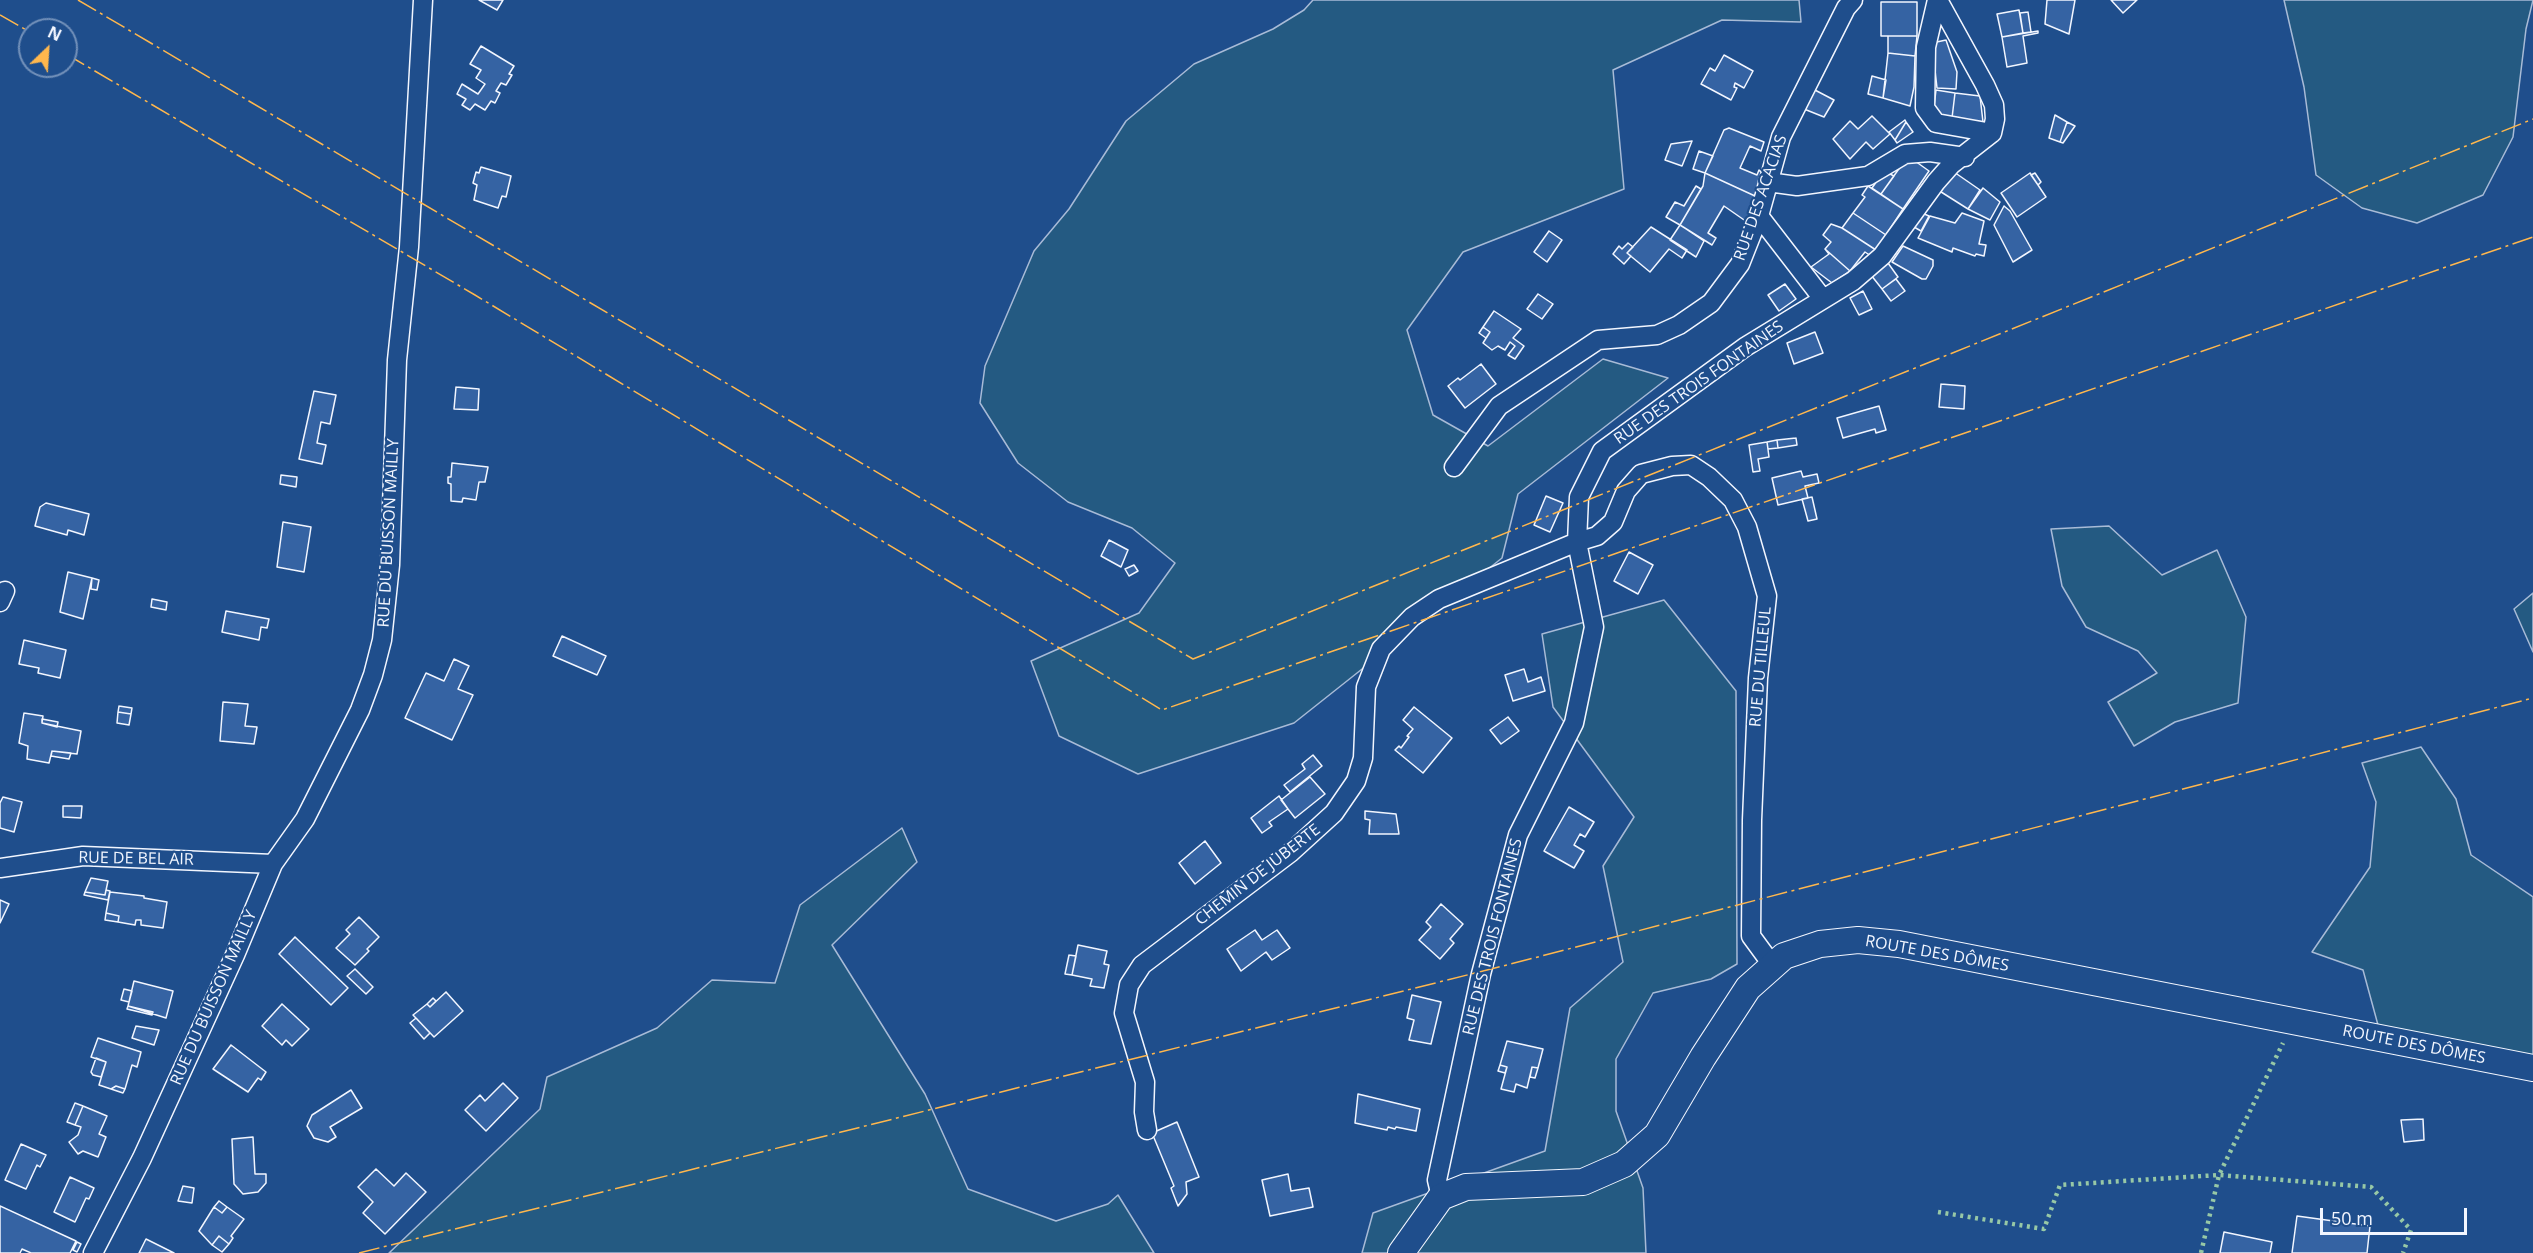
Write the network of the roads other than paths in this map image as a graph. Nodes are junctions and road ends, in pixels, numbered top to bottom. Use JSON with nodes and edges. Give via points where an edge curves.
{"nodes":[{"id":1,"x":423,"y":0,"type":"edge"},
{"id":2,"x":1937,"y":0,"type":"edge"},
{"id":3,"x":1846,"y":3,"type":"edge"},
{"id":4,"x":1992,"y":133,"type":"junction"},
{"id":5,"x":1965,"y":157,"type":"junction"},
{"id":6,"x":1768,"y":182,"type":"junction"},
{"id":7,"x":1758,"y":216,"type":"junction"},
{"id":8,"x":1823,"y":299,"type":"junction"},
{"id":9,"x":1454,"y":467,"type":"dead end"},
{"id":10,"x":1577,"y":542,"type":"junction"},
{"id":11,"x":273,"y":864,"type":"junction"},
{"id":12,"x":0,"y":868,"type":"edge"},
{"id":13,"x":1773,"y":966,"type":"junction"},
{"id":14,"x":2533,"y":1068,"type":"edge"},
{"id":15,"x":1147,"y":1130,"type":"dead end"},
{"id":16,"x":1441,"y":1197,"type":"junction"},
{"id":17,"x":93,"y":1253,"type":"edge"},
{"id":18,"x":1401,"y":1253,"type":"edge"}],
"edges":[{"from":1,"to":11,"type":"street","name":"RUE DU BUISSON MAILLY","via":[[409,247],[397,360],[390,565],[382,640],[360,710],[330,772],[305,819]]},
{"from":2,"to":4,"type":"street","via":[[1994,105]]},
{"from":2,"to":4,"type":"street","via":[[1926,47],[1925,108],[1936,123]]},
{"from":3,"to":6,"type":"street","name":"RUE DES ACACIAS","via":[[1781,137]]},
{"from":4,"to":5,"type":"street","name":"RUE DES TROIS FONTAINES"},
{"from":5,"to":6,"type":"street","via":[[1930,152],[1905,154],[1868,176],[1797,186]]},
{"from":5,"to":8,"type":"street","name":"RUE DES TROIS FONTAINES","via":[[1936,182],[1882,256],[1853,281]]},
{"from":6,"to":7,"type":"street","name":"RUE DES ACACIAS"},
{"from":7,"to":8,"type":"street"},
{"from":7,"to":9,"type":"street","name":"RUE DES ACACIAS","via":[[1740,264],[1712,303],[1657,334],[1598,340],[1499,406]]},
{"from":8,"to":10,"type":"street","name":"RUE DES TROIS FONTAINES","via":[[1745,347],[1602,451],[1580,497]]},
{"from":10,"to":13,"type":"street","name":"RUE DU TILLEUL","via":[[1597,536],[1613,522],[1626,491],[1641,474],[1672,466],[1691,465],[1709,477],[1733,500],[1747,527],[1767,596],[1758,678],[1751,936]]},
{"from":10,"to":15,"type":"street","name":"CHEMIN DE JUBERTE","via":[[1439,599],[1412,616],[1381,649],[1366,687],[1363,758],[1356,781],[1334,813],[1290,853],[1142,965],[1129,985],[1124,1012],[1145,1082]]},
{"from":10,"to":16,"type":"street","name":"RUE DES TROIS FONTAINES","via":[[1594,627],[1574,723],[1518,835],[1481,974],[1437,1180]]},
{"from":11,"to":12,"type":"street","name":"RUE DE BEL AIR","via":[[84,856]]},
{"from":11,"to":17,"type":"street","name":"RUE DU BUISSON MAILLY","via":[[147,1148]]},
{"from":13,"to":14,"type":"street","name":"ROUTE DES DÔMES","via":[[1784,956],[1820,944],[1858,940],[1899,944]]},
{"from":13,"to":16,"type":"street","name":"ROUTE DES DÔMES","via":[[1748,988],[1657,1135],[1624,1164],[1582,1182],[1466,1187]]},
{"from":16,"to":18,"type":"street"}]}
